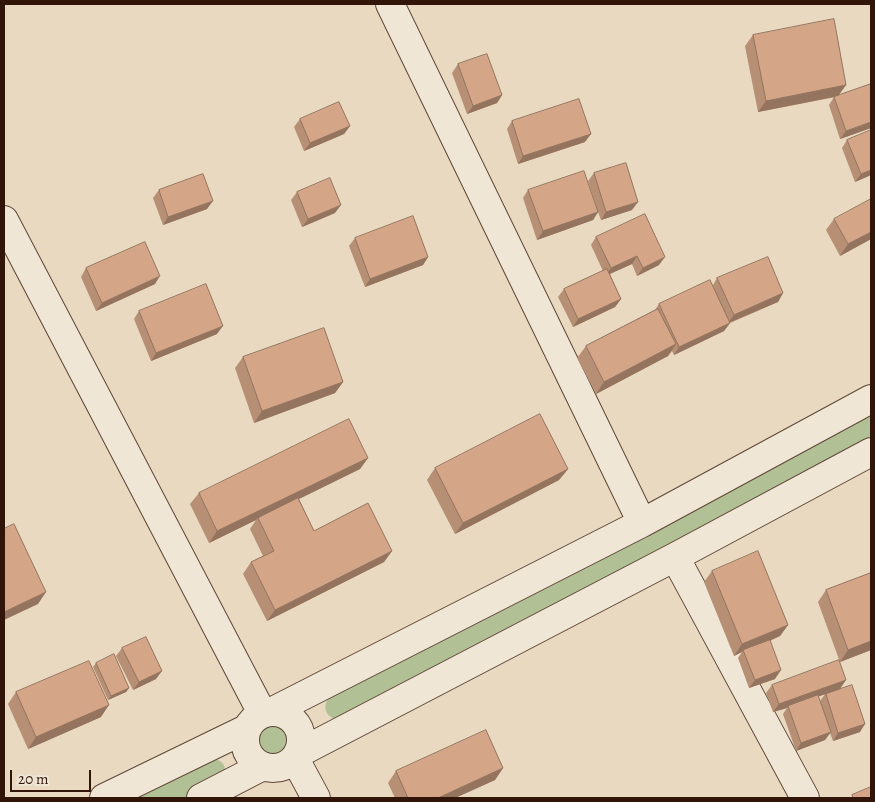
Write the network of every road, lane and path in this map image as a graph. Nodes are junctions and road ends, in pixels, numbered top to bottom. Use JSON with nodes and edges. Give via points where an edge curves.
{"nodes":[{"id":1,"x":390,"y":4,"type":"edge"},
{"id":2,"x":4,"y":220,"type":"edge"},
{"id":3,"x":871,"y":399,"type":"edge"},
{"id":4,"x":871,"y":452,"type":"edge"},
{"id":5,"x":642,"y":523,"type":"junction"},
{"id":6,"x":675,"y":557,"type":"junction"},
{"id":7,"x":260,"y":718,"type":"junction"},
{"id":8,"x":297,"y":756,"type":"junction"},
{"id":9,"x":261,"y":767,"type":"junction"},
{"id":10,"x":104,"y":798,"type":"edge"},
{"id":11,"x":200,"y":798,"type":"edge"},
{"id":12,"x":316,"y":798,"type":"edge"},
{"id":13,"x":805,"y":798,"type":"edge"}],
"edges":[{"from":1,"to":5,"type":"street"},
{"from":2,"to":7,"type":"street"},
{"from":3,"to":5,"type":"street"},
{"from":4,"to":6,"type":"street"},
{"from":5,"to":7,"type":"street"},
{"from":6,"to":8,"type":"street"},
{"from":6,"to":13,"type":"street"},
{"from":7,"to":8,"type":"street","via":[[287,715],[298,725],[302,739]]},
{"from":7,"to":9,"type":"street","via":[[246,750]]},
{"from":7,"to":10,"type":"street"},
{"from":8,"to":9,"type":"street","via":[[285,767]]},
{"from":8,"to":12,"type":"street"},
{"from":9,"to":11,"type":"street"}]}
